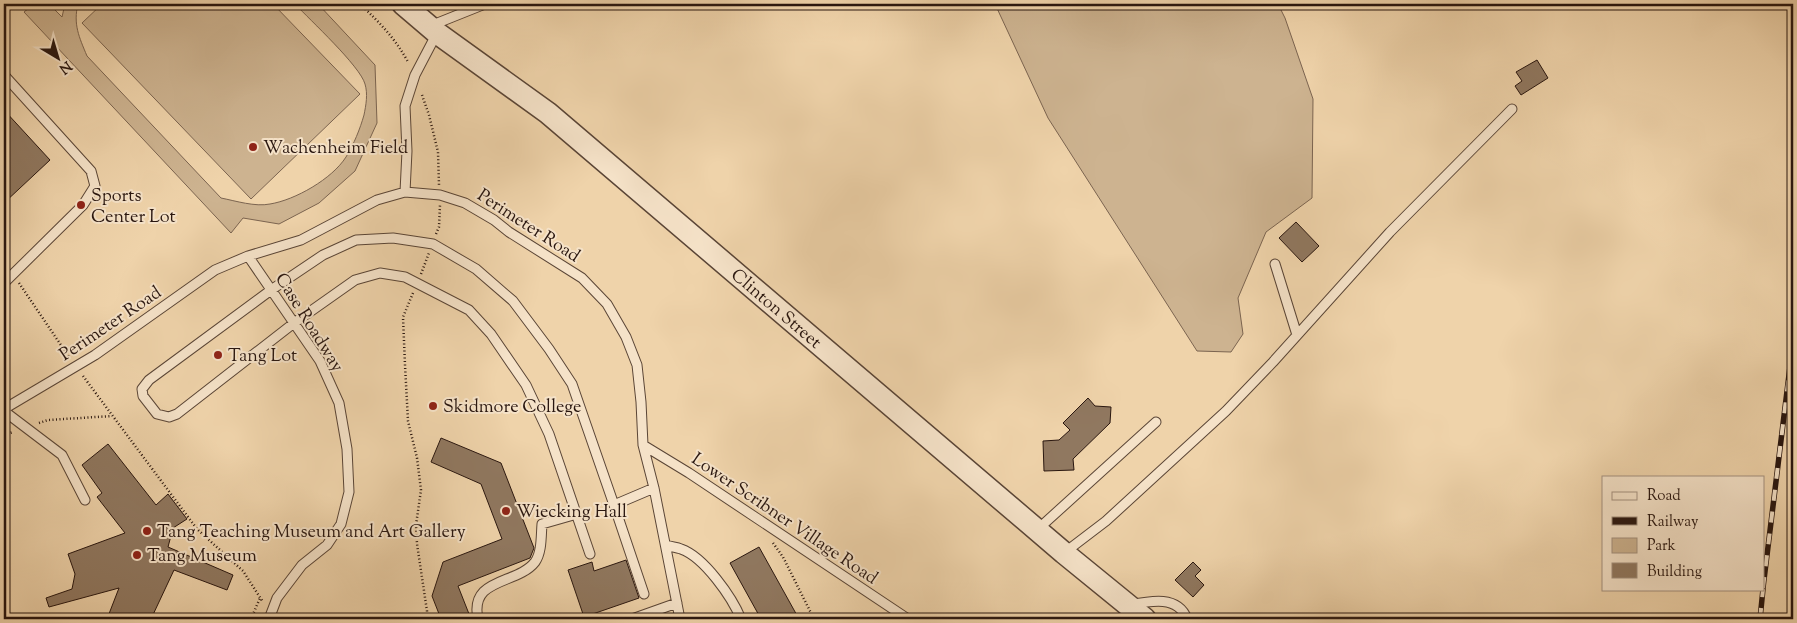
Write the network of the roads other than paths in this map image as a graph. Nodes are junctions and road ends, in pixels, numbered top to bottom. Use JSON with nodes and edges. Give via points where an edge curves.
{"nodes":[{"id":1,"x":403,"y":4,"type":"edge"},
{"id":2,"x":485,"y":4,"type":"edge"},
{"id":3,"x":433,"y":30,"type":"junction"},
{"id":4,"x":4,"y":76,"type":"edge"},
{"id":5,"x":1512,"y":109,"type":"dead end"},
{"id":6,"x":405,"y":192,"type":"junction"},
{"id":7,"x":248,"y":256,"type":"junction"},
{"id":8,"x":1275,"y":264,"type":"dead end"},
{"id":9,"x":4,"y":283,"type":"edge"},
{"id":10,"x":271,"y":290,"type":"junction"},
{"id":11,"x":294,"y":323,"type":"junction"},
{"id":12,"x":1297,"y":335,"type":"junction"},
{"id":13,"x":4,"y":410,"type":"edge"},
{"id":14,"x":1156,"y":422,"type":"dead end"},
{"id":15,"x":643,"y":445,"type":"junction"},
{"id":16,"x":654,"y":488,"type":"junction"},
{"id":17,"x":86,"y":500,"type":"dead end"},
{"id":18,"x":614,"y":505,"type":"junction"},
{"id":19,"x":576,"y":514,"type":"junction"},
{"id":20,"x":1037,"y":530,"type":"junction"},
{"id":21,"x":666,"y":546,"type":"junction"},
{"id":22,"x":1064,"y":553,"type":"junction"},
{"id":23,"x":590,"y":554,"type":"dead end"},
{"id":24,"x":644,"y":594,"type":"dead end"},
{"id":25,"x":678,"y":603,"type":"junction"},
{"id":26,"x":1127,"y":605,"type":"junction"},
{"id":27,"x":270,"y":617,"type":"edge"},
{"id":28,"x":904,"y":618,"type":"edge"},
{"id":29,"x":478,"y":619,"type":"edge"},
{"id":30,"x":632,"y":619,"type":"edge"},
{"id":31,"x":680,"y":619,"type":"edge"},
{"id":32,"x":741,"y":619,"type":"edge"},
{"id":33,"x":1145,"y":619,"type":"edge"},
{"id":34,"x":1187,"y":619,"type":"edge"}],
"edges":[{"from":1,"to":3,"type":"street","name":"Clinton Street"},
{"from":2,"to":3,"type":"lane"},
{"from":3,"to":6,"type":"lane","via":[[405,106]]},
{"from":3,"to":20,"type":"street","name":"Clinton Street","via":[[548,113]]},
{"from":4,"to":9,"type":"lane","via":[[91,171],[95,186],[83,205]]},
{"from":5,"to":12,"type":"lane","via":[[1390,232]]},
{"from":6,"to":7,"type":"lane","name":"Perimeter Road","via":[[377,200],[301,240]]},
{"from":6,"to":15,"type":"lane","name":"Perimeter Road","via":[[440,195],[465,203],[582,278],[606,304],[626,337],[637,365]]},
{"from":7,"to":10,"type":"lane","name":"Case Roadway"},
{"from":7,"to":13,"type":"lane","name":"Perimeter Road","via":[[215,270],[95,355]]},
{"from":8,"to":12,"type":"lane"},
{"from":10,"to":11,"type":"lane","name":"Case Roadway"},
{"from":10,"to":11,"type":"lane","via":[[149,380],[142,389],[142,396],[157,414],[169,417],[177,414]]},
{"from":10,"to":18,"type":"lane","via":[[323,256],[356,240],[393,238],[433,244],[476,269],[513,301],[572,384]]},
{"from":11,"to":19,"type":"lane","via":[[355,280],[380,273],[405,278],[469,310],[491,334],[526,385],[549,434]]},
{"from":11,"to":27,"type":"lane","name":"Case Roadway","via":[[320,361],[339,403],[347,449],[349,492],[341,524],[277,598]]},
{"from":12,"to":22,"type":"lane","via":[[1206,430],[1106,521]]},
{"from":13,"to":17,"type":"lane","via":[[62,455]]},
{"from":14,"to":20,"type":"lane"},
{"from":15,"to":16,"type":"lane","name":"Perimeter Road"},
{"from":15,"to":28,"type":"lane","name":"Lower Scribner Village Road"},
{"from":16,"to":18,"type":"lane"},
{"from":16,"to":21,"type":"lane","name":"Perimeter Road"},
{"from":18,"to":24,"type":"lane"},
{"from":19,"to":23,"type":"lane"},
{"from":19,"to":29,"type":"lane","via":[[542,524],[541,546],[536,561],[486,589],[479,597]]},
{"from":20,"to":22,"type":"street","name":"Clinton Street"},
{"from":21,"to":25,"type":"lane","name":"Perimeter Road"},
{"from":21,"to":32,"type":"lane","via":[[682,549],[701,561],[720,584]]},
{"from":22,"to":26,"type":"street","name":"Clinton Street"},
{"from":25,"to":30,"type":"lane"},
{"from":25,"to":31,"type":"lane","name":"Perimeter Road"},
{"from":26,"to":33,"type":"street","name":"Clinton Street"},
{"from":26,"to":34,"type":"lane","via":[[1168,602],[1179,607]]}]}
